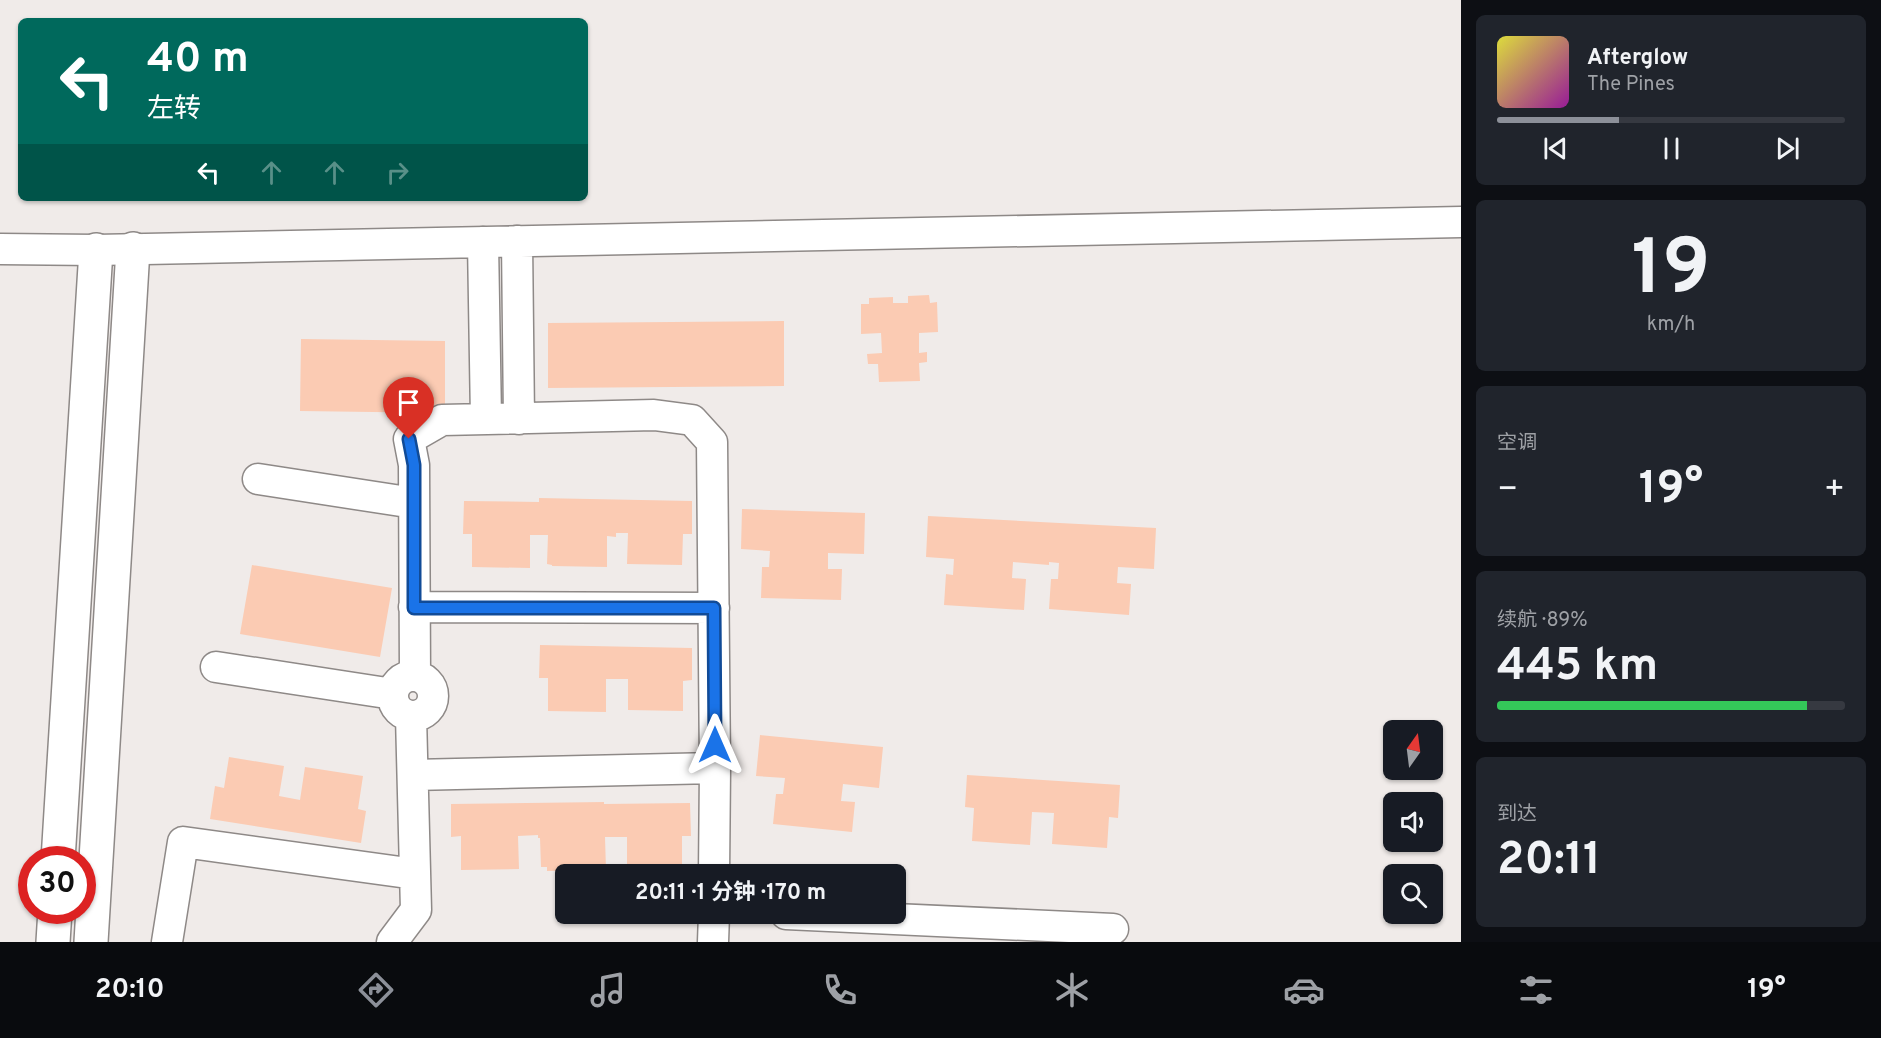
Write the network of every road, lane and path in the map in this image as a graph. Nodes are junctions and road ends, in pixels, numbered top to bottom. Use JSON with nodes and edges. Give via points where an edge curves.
{"nodes":[{"id":1,"x":1461,"y":222,"type":"edge"},
{"id":2,"x":517,"y":241,"type":"junction"},
{"id":3,"x":483,"y":242,"type":"junction"},
{"id":4,"x":0,"y":249,"type":"edge"},
{"id":5,"x":133,"y":249,"type":"junction"},
{"id":6,"x":96,"y":250,"type":"junction"},
{"id":7,"x":486,"y":419,"type":"junction"},
{"id":8,"x":519,"y":419,"type":"junction"},
{"id":9,"x":258,"y":478,"type":"dead end"},
{"id":10,"x":414,"y":503,"type":"junction"},
{"id":11,"x":414,"y":608,"type":"junction"},
{"id":12,"x":714,"y":608,"type":"junction"},
{"id":13,"x":216,"y":667,"type":"dead end"},
{"id":14,"x":406,"y":695,"type":"junction"},
{"id":15,"x":715,"y":768,"type":"junction"},
{"id":16,"x":412,"y":775,"type":"junction"},
{"id":17,"x":59,"y":846,"type":"edge"},
{"id":18,"x":714,"y":864,"type":"edge"},
{"id":19,"x":415,"y":874,"type":"junction"},
{"id":20,"x":906,"y":920,"type":"edge"},
{"id":21,"x":54,"y":924,"type":"edge"},
{"id":22,"x":714,"y":924,"type":"edge"},
{"id":23,"x":1113,"y":929,"type":"dead end"},
{"id":24,"x":53,"y":942,"type":"edge"},
{"id":25,"x":91,"y":942,"type":"edge"},
{"id":26,"x":167,"y":942,"type":"edge"},
{"id":27,"x":392,"y":942,"type":"edge"},
{"id":28,"x":713,"y":942,"type":"edge"}],
"edges":[{"from":1,"to":2,"type":"street"},
{"from":2,"to":3,"type":"street"},
{"from":2,"to":8,"type":"street"},
{"from":3,"to":5,"type":"street"},
{"from":3,"to":7,"type":"street"},
{"from":4,"to":6,"type":"street"},
{"from":5,"to":6,"type":"street"},
{"from":5,"to":25,"type":"main road"},
{"from":6,"to":17,"type":"main road"},
{"from":7,"to":8,"type":"street"},
{"from":7,"to":10,"type":"street","via":[[442,420],[409,439]]},
{"from":8,"to":12,"type":"street","via":[[654,415],[692,420],[712,442]]},
{"from":9,"to":10,"type":"street"},
{"from":10,"to":11,"type":"street"},
{"from":11,"to":12,"type":"street"},
{"from":11,"to":14,"type":"street"},
{"from":12,"to":15,"type":"street"},
{"from":13,"to":14,"type":"street"},
{"from":14,"to":16,"type":"street"},
{"from":15,"to":16,"type":"street"},
{"from":15,"to":18,"type":"street"},
{"from":16,"to":19,"type":"street"},
{"from":19,"to":26,"type":"street","via":[[183,842]]},
{"from":19,"to":27,"type":"street","via":[[416,910]]},
{"from":20,"to":23,"type":"street"},
{"from":21,"to":24,"type":"main road"},
{"from":22,"to":28,"type":"street"}]}
